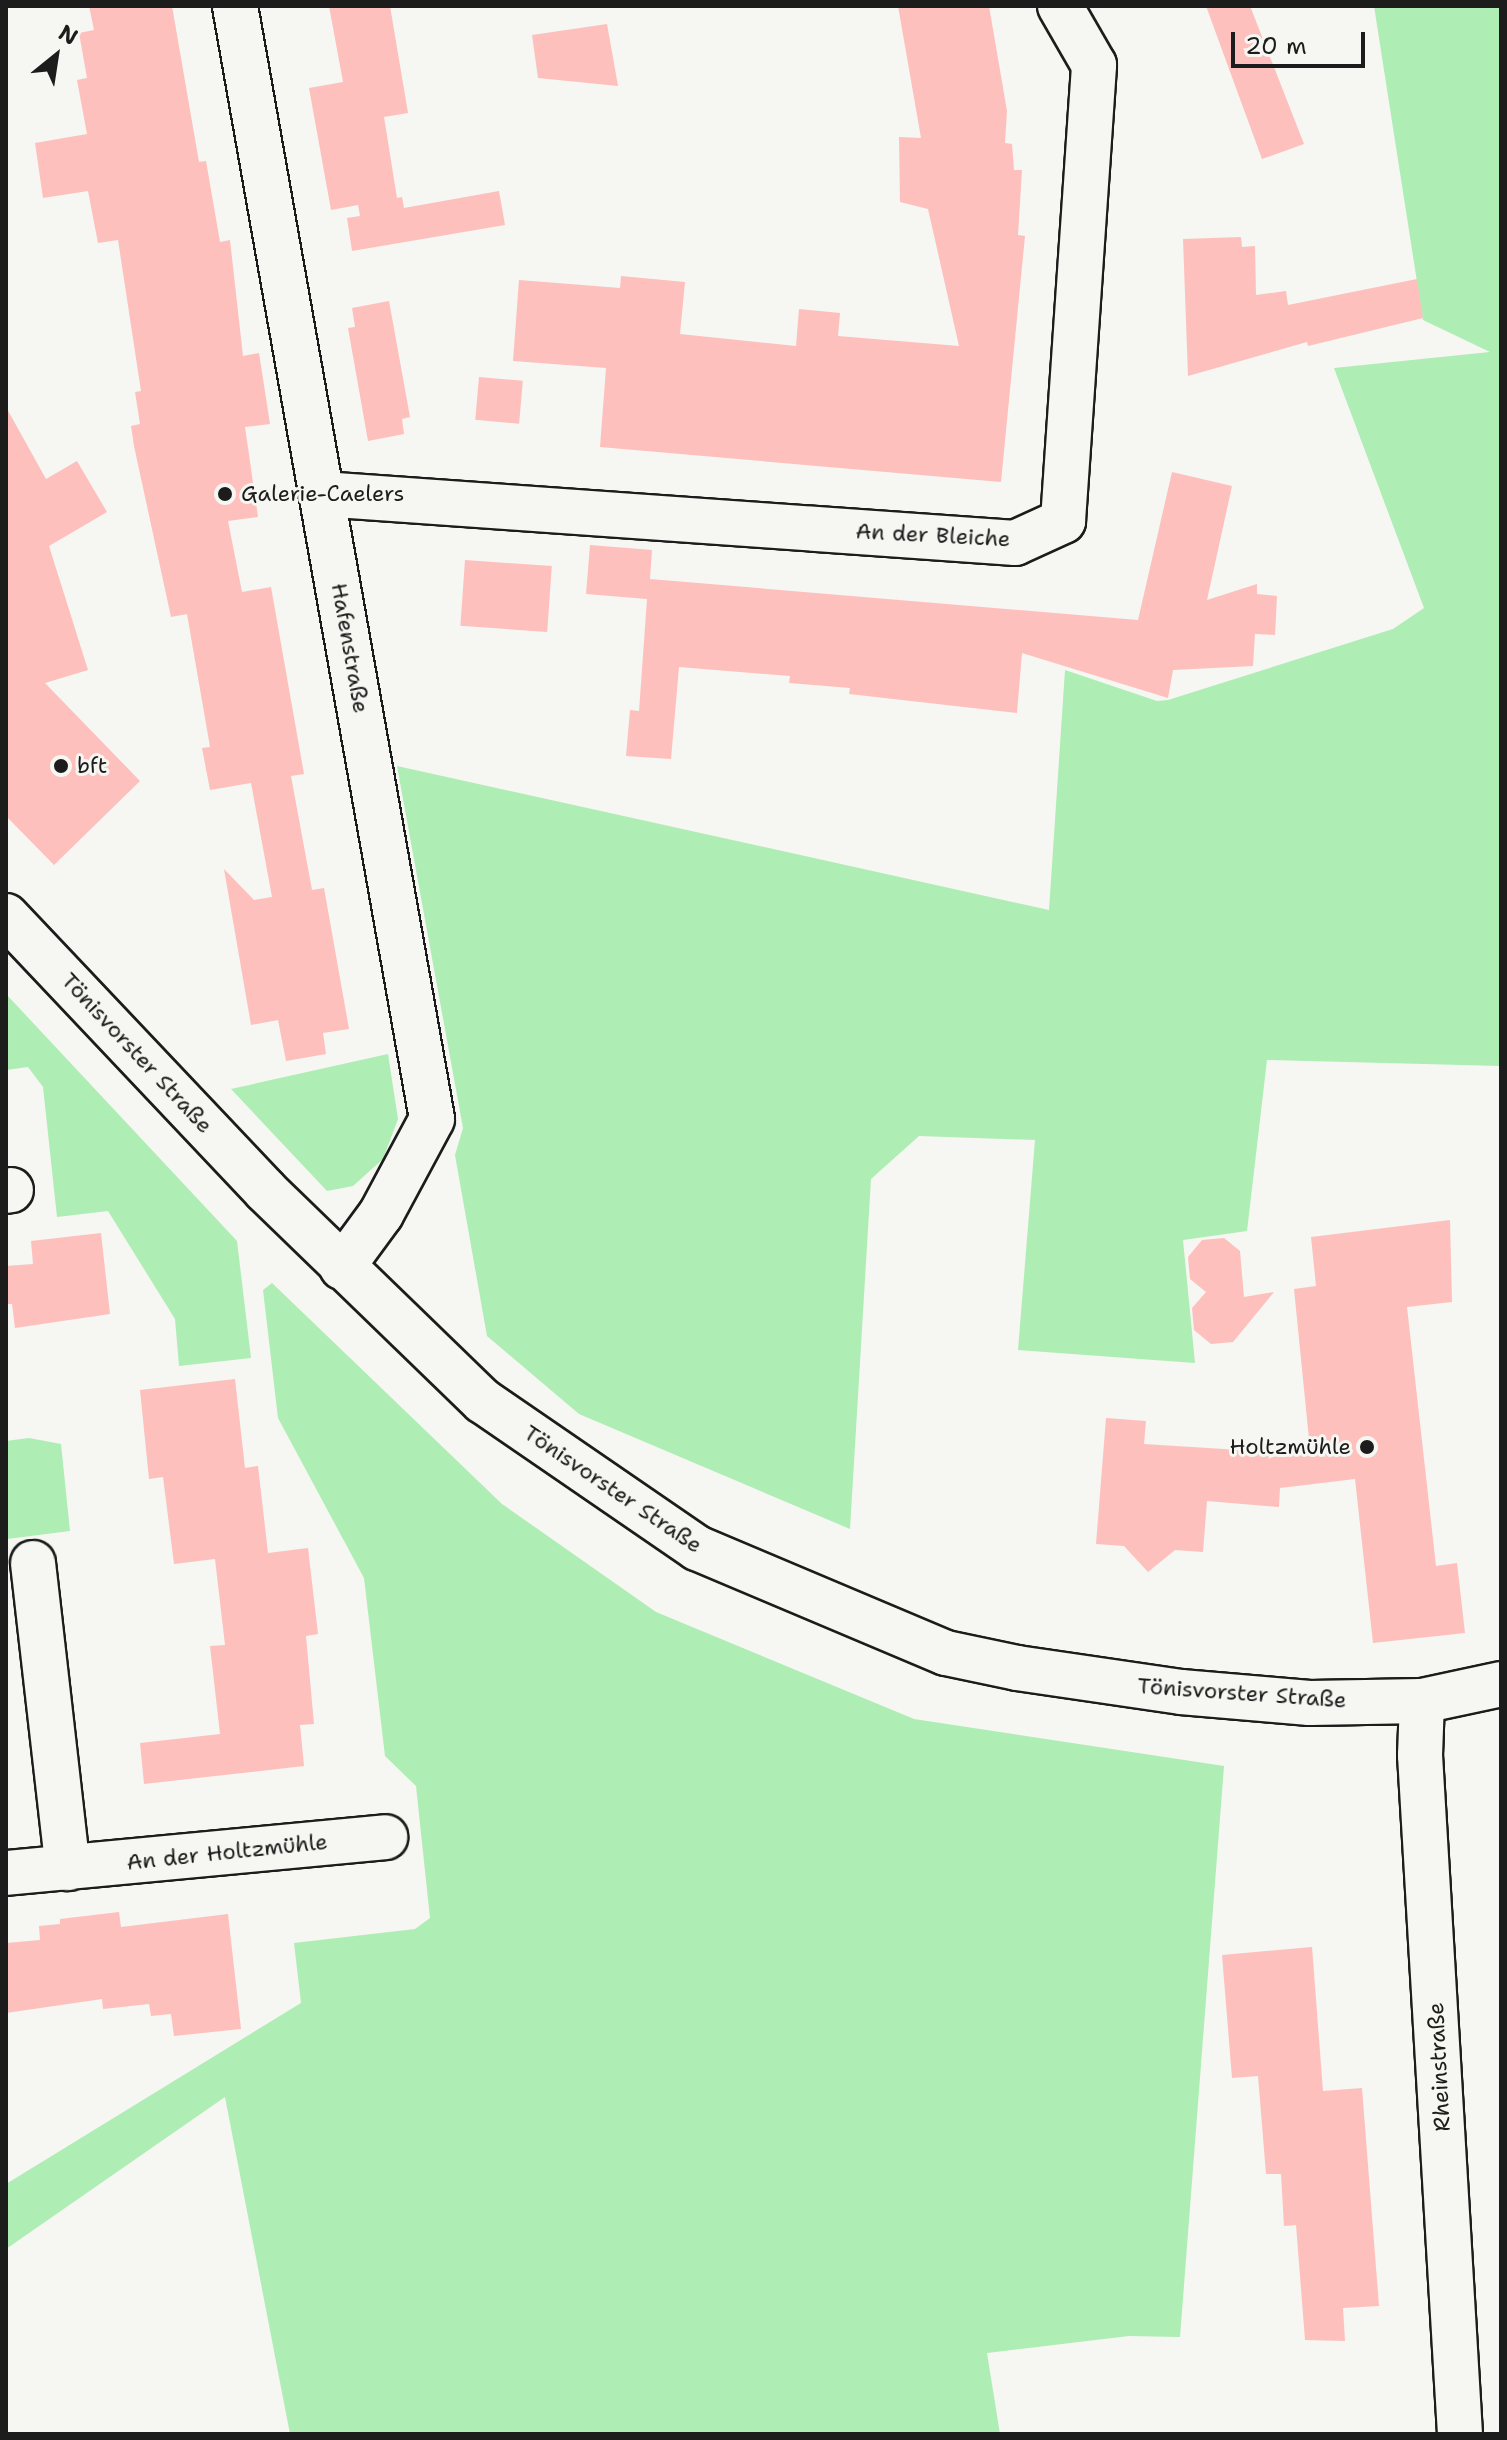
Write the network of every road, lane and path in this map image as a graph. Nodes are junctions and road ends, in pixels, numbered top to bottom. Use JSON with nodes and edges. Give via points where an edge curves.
{"nodes":[{"id":1,"x":235,"y":6,"type":"edge"},
{"id":2,"x":1060,"y":6,"type":"edge"},
{"id":3,"x":322,"y":494,"type":"junction"},
{"id":4,"x":6,"y":916,"type":"edge"},
{"id":5,"x":342,"y":1267,"type":"junction"},
{"id":6,"x":33,"y":1563,"type":"dead end"},
{"id":7,"x":1501,"y":1684,"type":"edge"},
{"id":8,"x":1422,"y":1701,"type":"junction"},
{"id":9,"x":385,"y":1837,"type":"dead end"},
{"id":10,"x":68,"y":1868,"type":"junction"},
{"id":11,"x":6,"y":1873,"type":"edge"},
{"id":12,"x":1460,"y":2434,"type":"edge"}],
"edges":[{"from":1,"to":3,"type":"street","name":"Hafenstraße"},
{"from":2,"to":3,"type":"street","name":"An der Bleiche","via":[[1094,65],[1063,521],[1015,543]]},
{"from":3,"to":5,"type":"street","name":"Hafenstraße","via":[[432,1119],[381,1214]]},
{"from":4,"to":5,"type":"street","name":"Tönisvorster Straße"},
{"from":5,"to":8,"type":"street","name":"Tönisvorster Straße","via":[[483,1401],[697,1548],[872,1625],[946,1653],[1181,1692],[1310,1703]]},
{"from":6,"to":10,"type":"street"},
{"from":7,"to":8,"type":"street","name":"Tönisvorster Straße"},
{"from":8,"to":12,"type":"street","name":"Rheinstraße","via":[[1420,1755]]},
{"from":9,"to":10,"type":"street","name":"An der Holtzmühle"},
{"from":10,"to":11,"type":"street","name":"An der Holtzmühle"}]}
